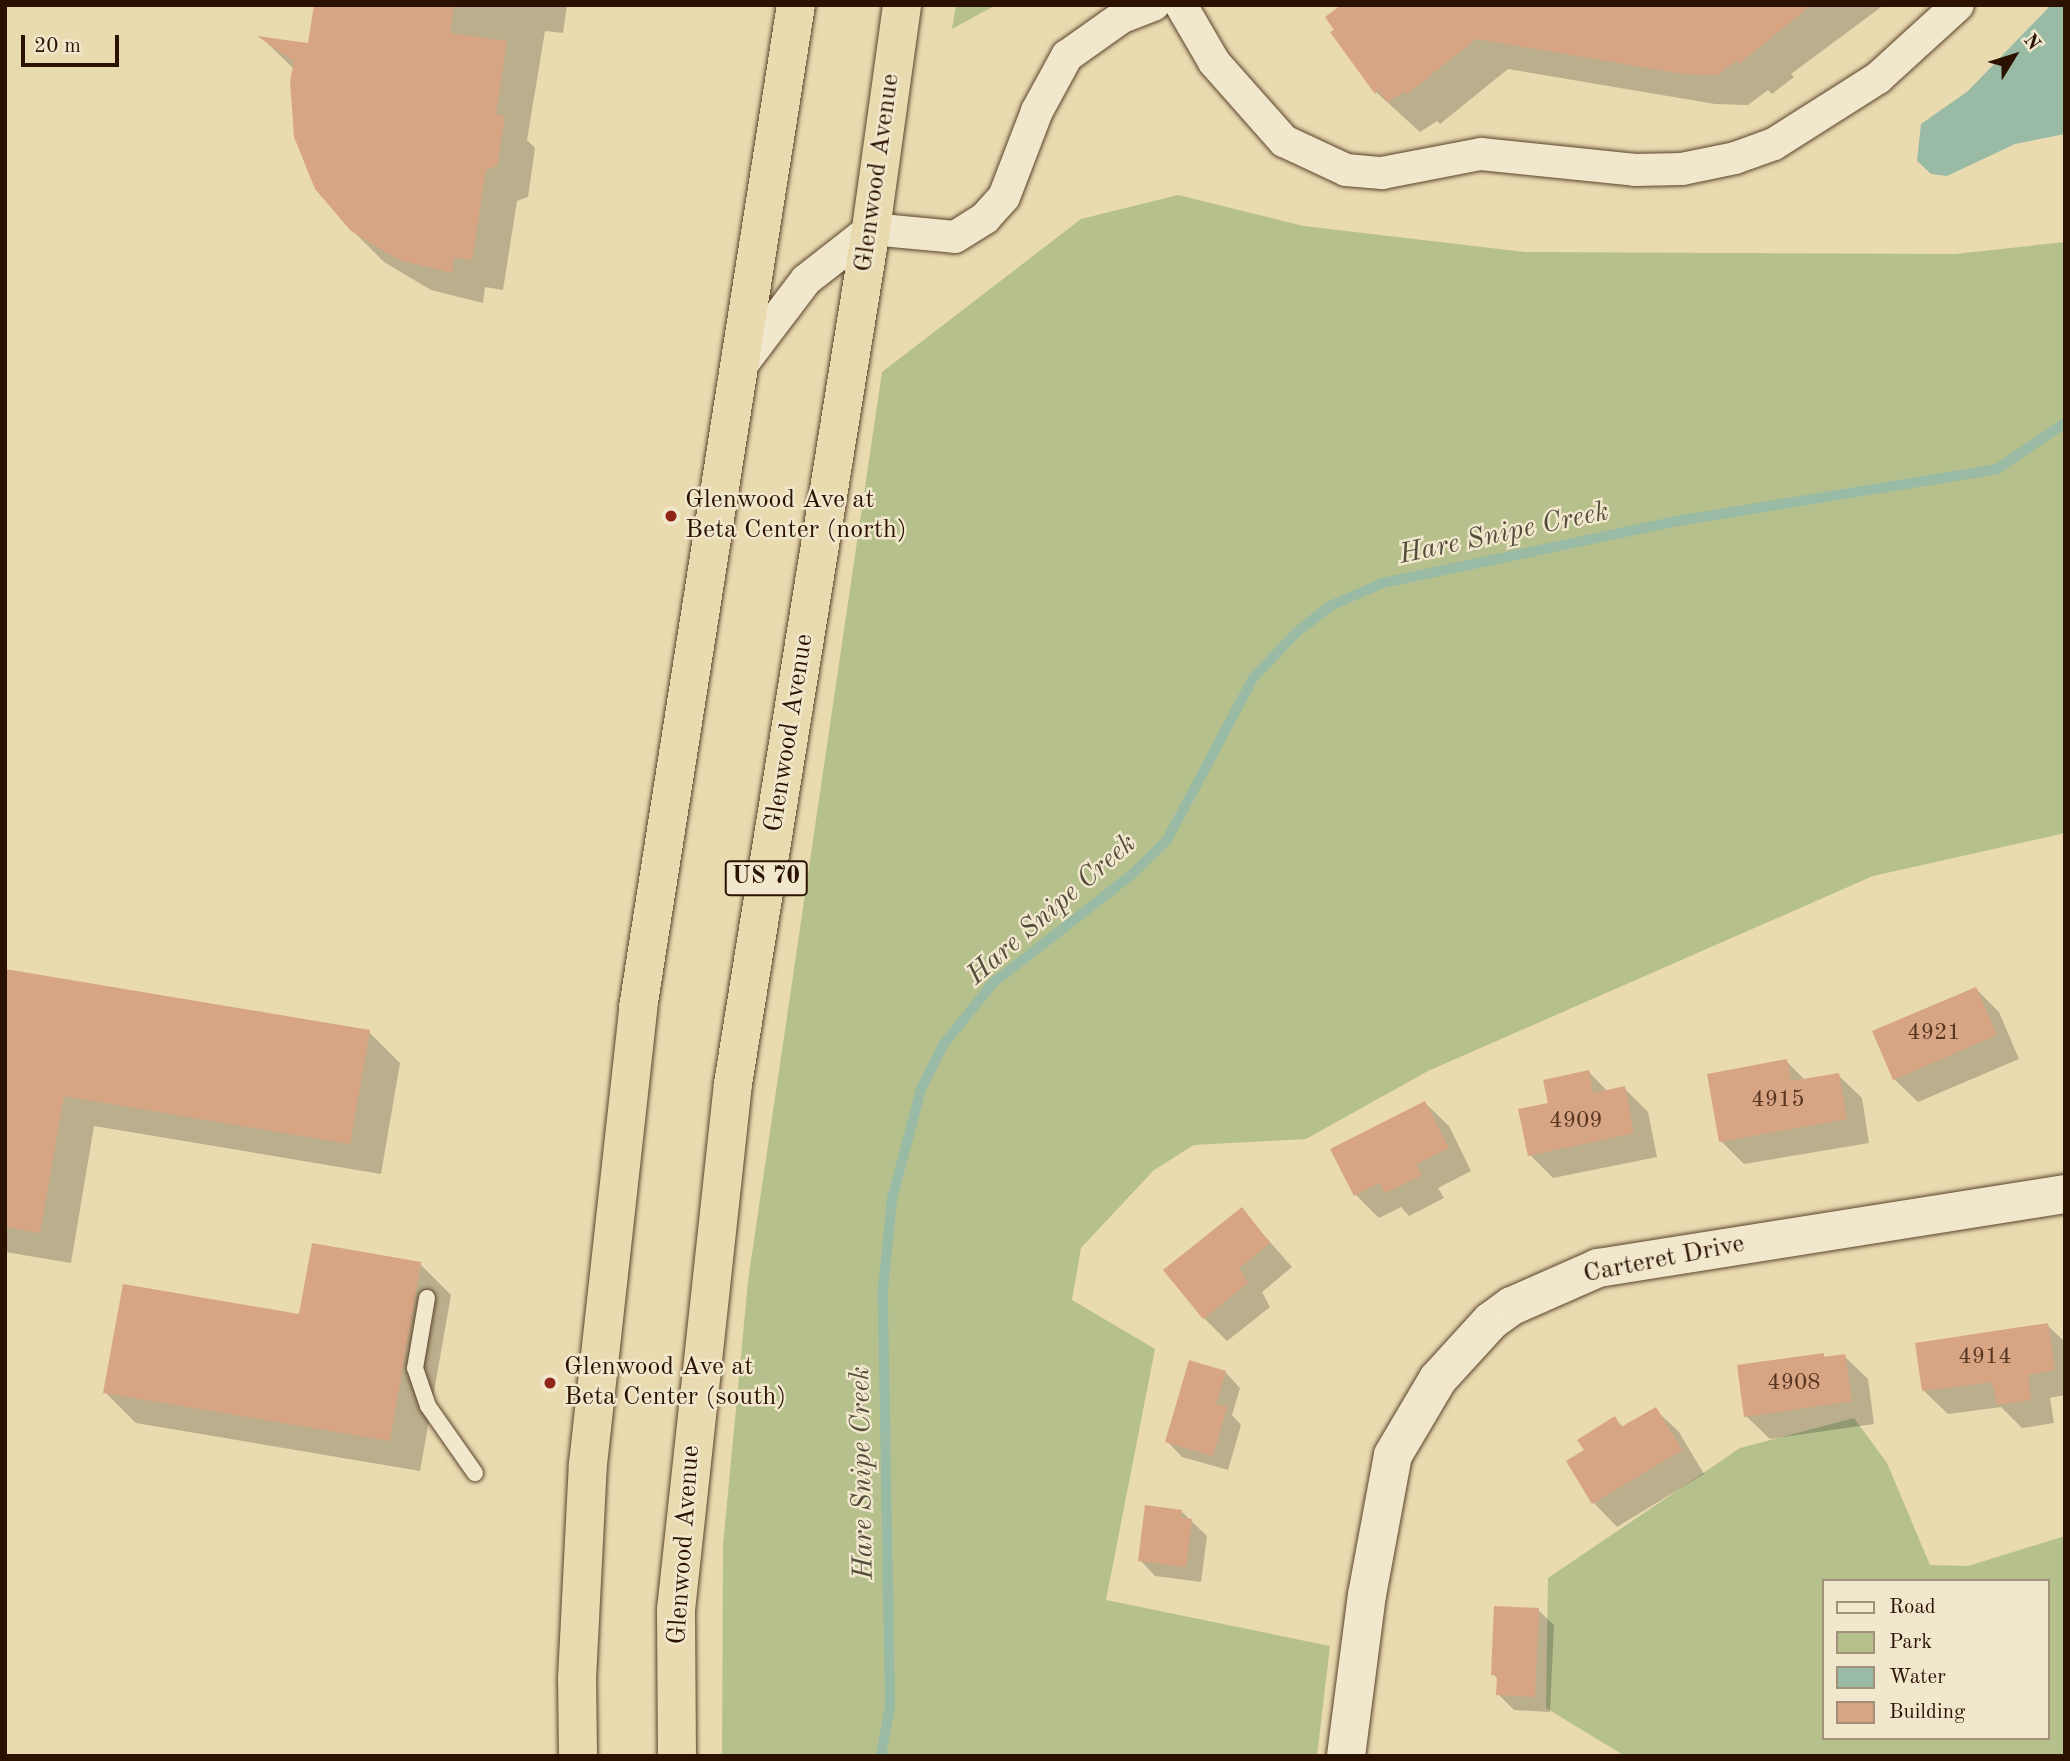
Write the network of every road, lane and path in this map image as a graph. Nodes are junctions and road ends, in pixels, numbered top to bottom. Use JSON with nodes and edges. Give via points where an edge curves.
{"nodes":[{"id":1,"x":796,"y":5,"type":"edge"},
{"id":2,"x":902,"y":5,"type":"edge"},
{"id":3,"x":1154,"y":5,"type":"edge"},
{"id":4,"x":1181,"y":5,"type":"edge"},
{"id":5,"x":1958,"y":5,"type":"edge"},
{"id":6,"x":871,"y":229,"type":"junction"},
{"id":7,"x":740,"y":367,"type":"junction"},
{"id":8,"x":2065,"y":1194,"type":"edge"},
{"id":9,"x":427,"y":1298,"type":"dead end"},
{"id":10,"x":475,"y":1472,"type":"dead end"},
{"id":11,"x":578,"y":1756,"type":"edge"},
{"id":12,"x":677,"y":1756,"type":"edge"},
{"id":13,"x":1346,"y":1756,"type":"edge"}],
"edges":[{"from":1,"to":7,"type":"highway"},
{"from":2,"to":6,"type":"highway","name":"Glenwood Avenue","number":"US 70"},
{"from":3,"to":6,"type":"street","via":[[1112,23],[1067,56],[1037,111],[1004,197],[985,218],[956,237]]},
{"from":4,"to":5,"type":"street","via":[[1214,62],[1284,141],[1346,170],[1382,173],[1481,154],[1635,170],[1682,169],[1735,158],[1774,144],[1878,78]]},
{"from":6,"to":7,"type":"street","via":[[806,280]]},
{"from":6,"to":12,"type":"highway","name":"Glenwood Avenue","number":"US 70","via":[[733,1084],[676,1610]]},
{"from":7,"to":11,"type":"highway","via":[[638,1008],[588,1464],[577,1679]]},
{"from":8,"to":13,"type":"street","name":"Carteret Drive","via":[[1598,1268],[1521,1301],[1491,1321],[1438,1379],[1393,1455],[1367,1595]]},
{"from":9,"to":10,"type":"lane","via":[[415,1368],[428,1406]]}]}
